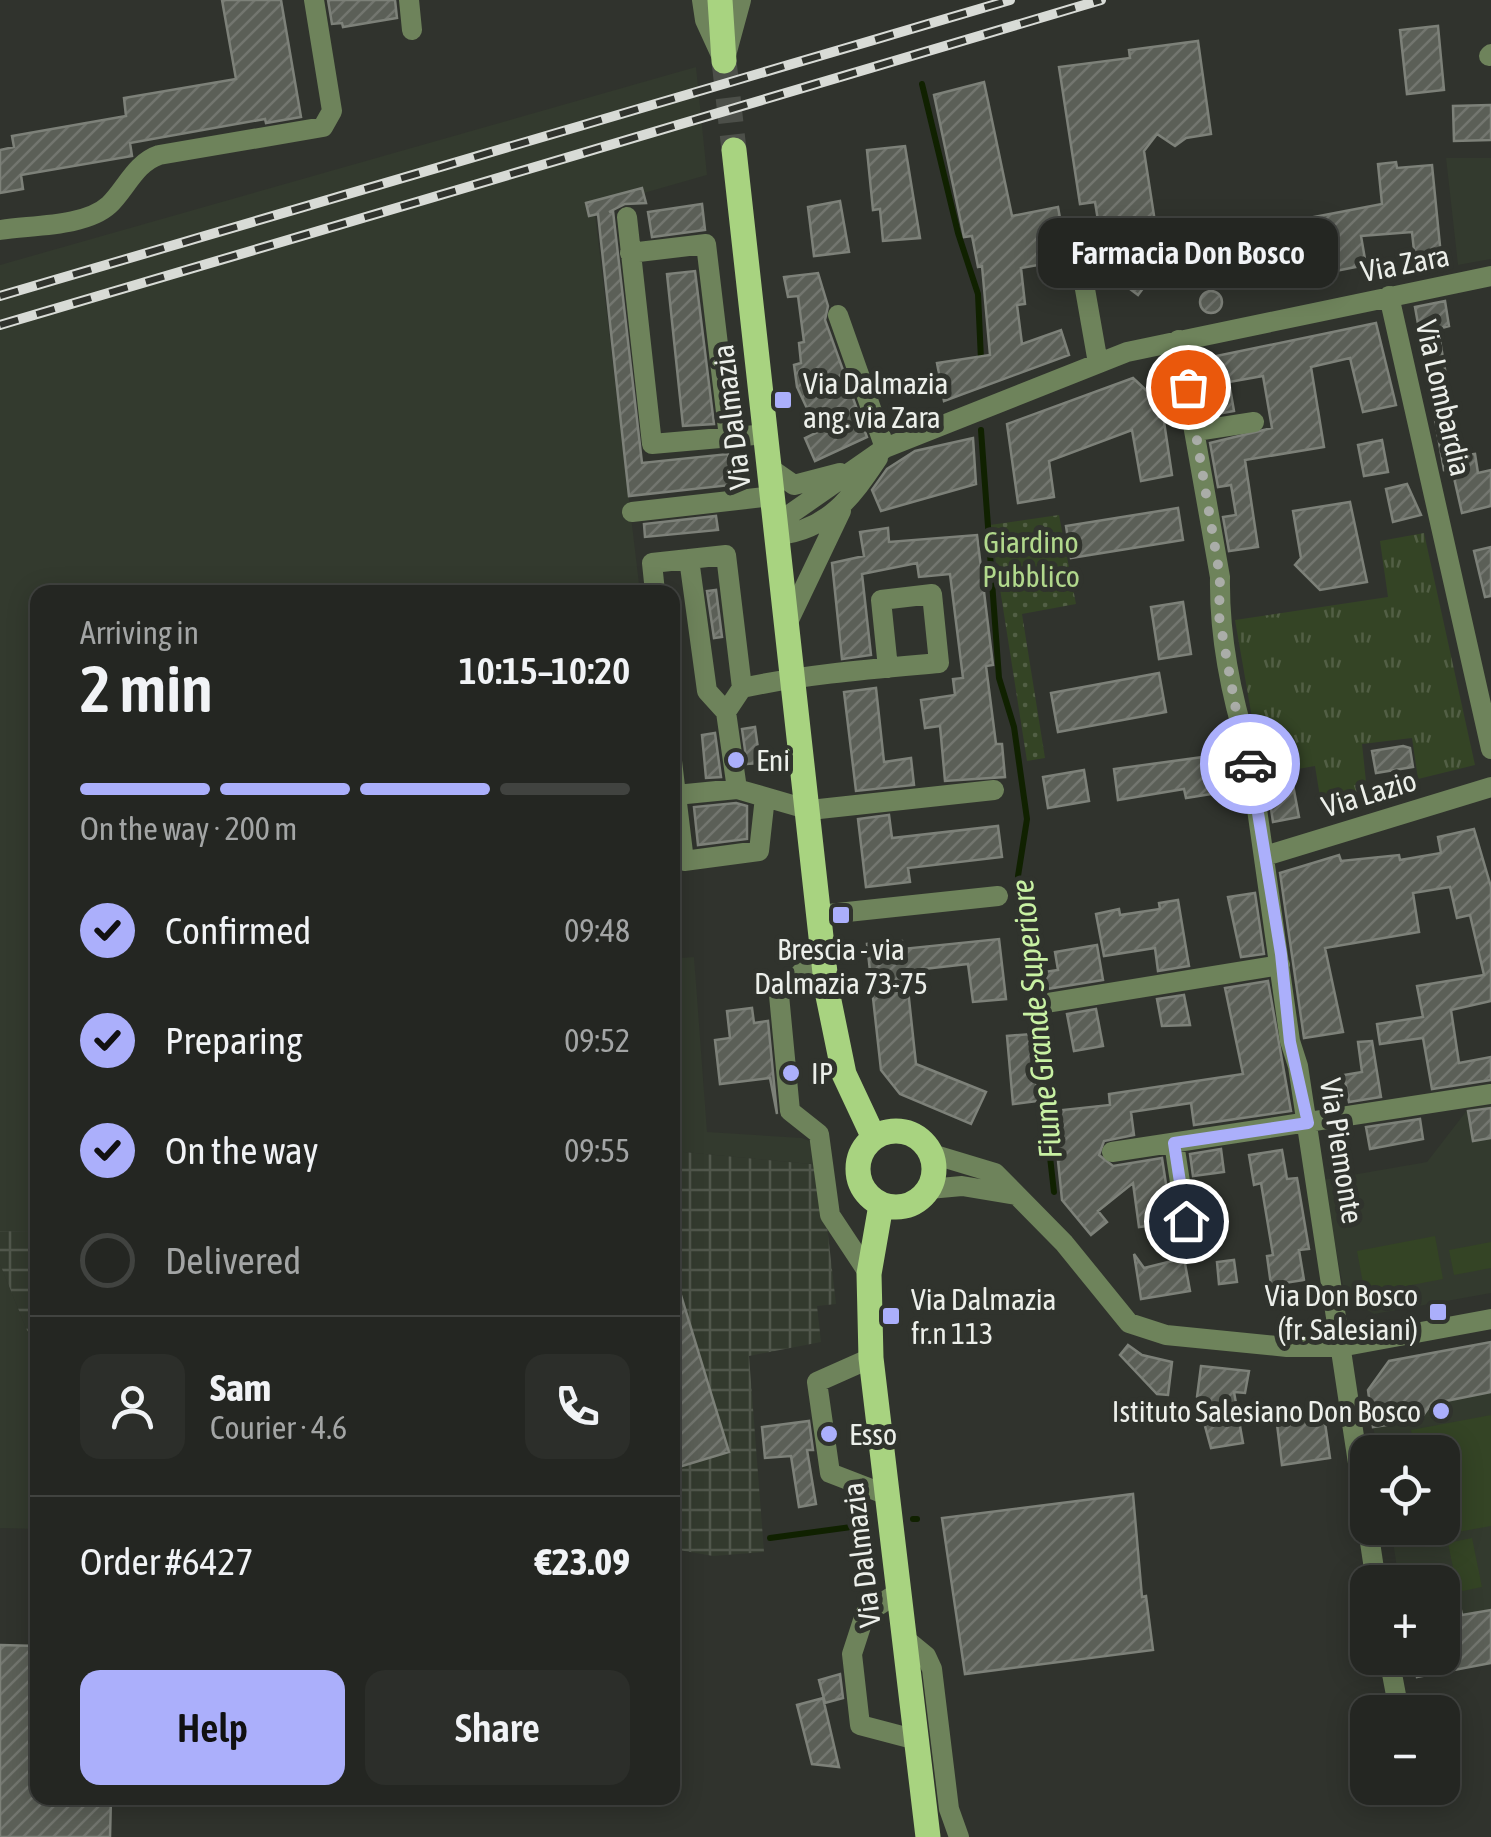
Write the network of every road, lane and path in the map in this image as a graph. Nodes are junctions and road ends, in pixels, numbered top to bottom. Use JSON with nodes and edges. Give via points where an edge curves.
{"nodes":[{"id":1,"x":314,"y":0,"type":"edge"},
{"id":2,"x":408,"y":0,"type":"edge"},
{"id":3,"x":702,"y":0,"type":"edge"},
{"id":4,"x":720,"y":0,"type":"edge"},
{"id":5,"x":741,"y":0,"type":"edge"},
{"id":6,"x":412,"y":30,"type":"dead end"},
{"id":7,"x":724,"y":62,"type":"junction"},
{"id":8,"x":734,"y":150,"type":"tunnel mouth"},
{"id":9,"x":627,"y":217,"type":"dead end"},
{"id":10,"x":0,"y":230,"type":"edge"},
{"id":11,"x":1076,"y":238,"type":"dead end"},
{"id":12,"x":630,"y":254,"type":"junction"},
{"id":13,"x":1491,"y":276,"type":"edge"},
{"id":14,"x":1389,"y":296,"type":"junction"},
{"id":15,"x":838,"y":315,"type":"dead end"},
{"id":16,"x":1178,"y":340,"type":"junction"},
{"id":17,"x":1098,"y":364,"type":"junction"},
{"id":18,"x":1254,"y":422,"type":"dead end"},
{"id":19,"x":1196,"y":430,"type":"junction"},
{"id":20,"x":766,"y":434,"type":"junction"},
{"id":21,"x":730,"y":437,"type":"junction"},
{"id":22,"x":885,"y":448,"type":"junction"},
{"id":23,"x":856,"y":467,"type":"junction"},
{"id":24,"x":771,"y":469,"type":"junction"},
{"id":25,"x":773,"y":496,"type":"junction"},
{"id":26,"x":844,"y":504,"type":"junction"},
{"id":27,"x":632,"y":512,"type":"dead end"},
{"id":28,"x":777,"y":529,"type":"junction"},
{"id":29,"x":689,"y":559,"type":"junction"},
{"id":30,"x":654,"y":585,"type":"edge"},
{"id":31,"x":788,"y":622,"type":"junction"},
{"id":32,"x":888,"y":668,"type":"dead end"},
{"id":33,"x":795,"y":676,"type":"junction"},
{"id":34,"x":742,"y":688,"type":"junction"},
{"id":35,"x":726,"y":712,"type":"junction"},
{"id":36,"x":1491,"y":749,"type":"edge"},
{"id":37,"x":1491,"y":787,"type":"edge"},
{"id":38,"x":737,"y":789,"type":"junction"},
{"id":39,"x":994,"y":790,"type":"dead end"},
{"id":40,"x":680,"y":795,"type":"edge"},
{"id":41,"x":765,"y":798,"type":"junction"},
{"id":42,"x":810,"y":810,"type":"junction"},
{"id":43,"x":680,"y":828,"type":"edge"},
{"id":44,"x":1265,"y":856,"type":"junction"},
{"id":45,"x":998,"y":896,"type":"dead end"},
{"id":46,"x":820,"y":916,"type":"junction"},
{"id":47,"x":823,"y":952,"type":"junction"},
{"id":48,"x":1280,"y":965,"type":"junction"},
{"id":49,"x":1047,"y":1003,"type":"dead end"},
{"id":50,"x":1491,"y":1094,"type":"edge"},
{"id":51,"x":1308,"y":1123,"type":"junction"},
{"id":52,"x":874,"y":1138,"type":"junction"},
{"id":53,"x":1174,"y":1143,"type":"junction"},
{"id":54,"x":1112,"y":1152,"type":"dead end"},
{"id":55,"x":932,"y":1154,"type":"junction"},
{"id":56,"x":929,"y":1190,"type":"junction"},
{"id":57,"x":1017,"y":1195,"type":"junction"},
{"id":58,"x":881,"y":1205,"type":"junction"},
{"id":59,"x":1186,"y":1221,"type":"dead end"},
{"id":60,"x":869,"y":1274,"type":"junction"},
{"id":61,"x":1491,"y":1319,"type":"edge"},
{"id":62,"x":1340,"y":1346,"type":"junction"},
{"id":63,"x":871,"y":1358,"type":"junction"},
{"id":64,"x":887,"y":1496,"type":"junction"},
{"id":65,"x":1373,"y":1565,"type":"edge"},
{"id":66,"x":899,"y":1592,"type":"junction"},
{"id":67,"x":904,"y":1638,"type":"junction"},
{"id":68,"x":1392,"y":1675,"type":"edge"},
{"id":69,"x":1396,"y":1695,"type":"dead end"},
{"id":70,"x":917,"y":1740,"type":"junction"},
{"id":71,"x":928,"y":1837,"type":"edge"},
{"id":72,"x":959,"y":1837,"type":"edge"}],
"edges":[{"from":1,"to":10,"type":"street","via":[[332,111],[323,127],[158,154],[90,216]]},
{"from":2,"to":6,"type":"street"},
{"from":3,"to":7,"type":"street"},
{"from":4,"to":7,"type":"main road"},
{"from":5,"to":7,"type":"street"},
{"from":8,"to":20,"type":"main road","name":"Via Dalmazia"},
{"from":9,"to":12,"type":"street"},
{"from":11,"to":17,"type":"street"},
{"from":12,"to":21,"type":"street","via":[[652,444]]},
{"from":12,"to":21,"type":"street","via":[[706,244]]},
{"from":13,"to":14,"type":"street","name":"Via Zara"},
{"from":14,"to":16,"type":"street","name":"Via Zara"},
{"from":14,"to":36,"type":"street","name":"Via Lombardia"},
{"from":15,"to":22,"type":"street"},
{"from":16,"to":17,"type":"street","name":"Via Zara"},
{"from":16,"to":19,"type":"street","name":"Via Piemonte"},
{"from":17,"to":22,"type":"street","name":"Via Zara"},
{"from":18,"to":19,"type":"street"},
{"from":19,"to":44,"type":"street","name":"Via Piemonte","via":[[1220,577],[1219,616]]},
{"from":20,"to":21,"type":"street"},
{"from":20,"to":24,"type":"main road","name":"Via Dalmazia"},
{"from":22,"to":23,"type":"street","name":"Via Zara"},
{"from":22,"to":26,"type":"street"},
{"from":23,"to":24,"type":"street","name":"Via Zara","via":[[794,485]]},
{"from":23,"to":28,"type":"street","name":"Via Zara"},
{"from":24,"to":25,"type":"main road","name":"Via Dalmazia"},
{"from":25,"to":27,"type":"street"},
{"from":25,"to":28,"type":"main road","name":"Via Dalmazia"},
{"from":26,"to":28,"type":"street","via":[[818,526]]},
{"from":26,"to":31,"type":"street"},
{"from":28,"to":31,"type":"main road","name":"Via Dalmazia"},
{"from":29,"to":30,"type":"street","via":[[652,563]]},
{"from":29,"to":34,"type":"street","via":[[726,556]]},
{"from":29,"to":35,"type":"street","via":[[706,690]]},
{"from":31,"to":33,"type":"main road","name":"Via Dalmazia"},
{"from":32,"to":33,"type":"street"},
{"from":33,"to":34,"type":"street"},
{"from":33,"to":42,"type":"main road","name":"Via Dalmazia"},
{"from":34,"to":35,"type":"street"},
{"from":35,"to":38,"type":"street"},
{"from":37,"to":44,"type":"street","name":"Via Lazio"},
{"from":38,"to":40,"type":"street"},
{"from":38,"to":41,"type":"street"},
{"from":39,"to":42,"type":"street"},
{"from":41,"to":42,"type":"street"},
{"from":41,"to":43,"type":"street","via":[[759,851],[684,861]]},
{"from":42,"to":46,"type":"main road","name":"Via Dalmazia"},
{"from":44,"to":48,"type":"street","name":"Via Piemonte"},
{"from":45,"to":46,"type":"street"},
{"from":46,"to":47,"type":"main road","name":"Via Dalmazia"},
{"from":47,"to":52,"type":"main road","name":"Via Dalmazia","via":[[844,1074]]},
{"from":47,"to":60,"type":"street","via":[[779,995],[790,1111],[820,1134],[830,1215]]},
{"from":48,"to":49,"type":"street"},
{"from":48,"to":51,"type":"street","name":"Via Piemonte"},
{"from":50,"to":51,"type":"street"},
{"from":51,"to":53,"type":"street"},
{"from":51,"to":62,"type":"street","name":"Via Piemonte"},
{"from":52,"to":55,"type":"main road","via":[[906,1132]]},
{"from":52,"to":58,"type":"main road","via":[[862,1150],[858,1174]]},
{"from":53,"to":54,"type":"street"},
{"from":53,"to":59,"type":"street"},
{"from":55,"to":56,"type":"main road"},
{"from":55,"to":57,"type":"street","via":[[995,1173]]},
{"from":56,"to":57,"type":"street","via":[[962,1186]]},
{"from":56,"to":58,"type":"main road","via":[[908,1206]]},
{"from":57,"to":62,"type":"street","via":[[1129,1324],[1166,1335]]},
{"from":58,"to":60,"type":"main road","name":"Via Dalmazia"},
{"from":60,"to":63,"type":"main road","name":"Via Dalmazia"},
{"from":61,"to":62,"type":"street"},
{"from":62,"to":65,"type":"street","name":"Via Piemonte"},
{"from":63,"to":64,"type":"main road","name":"Via Dalmazia"},
{"from":63,"to":64,"type":"street","via":[[817,1382],[830,1473]]},
{"from":64,"to":66,"type":"main road","name":"Via Dalmazia"},
{"from":66,"to":67,"type":"main road","name":"Via Dalmazia"},
{"from":66,"to":70,"type":"street","via":[[865,1614],[852,1654],[860,1725]]},
{"from":67,"to":70,"type":"main road","name":"Via Dalmazia"},
{"from":67,"to":72,"type":"street","via":[[932,1669],[949,1808]]},
{"from":68,"to":69,"type":"street"},
{"from":70,"to":71,"type":"main road","name":"Via Dalmazia"}]}
